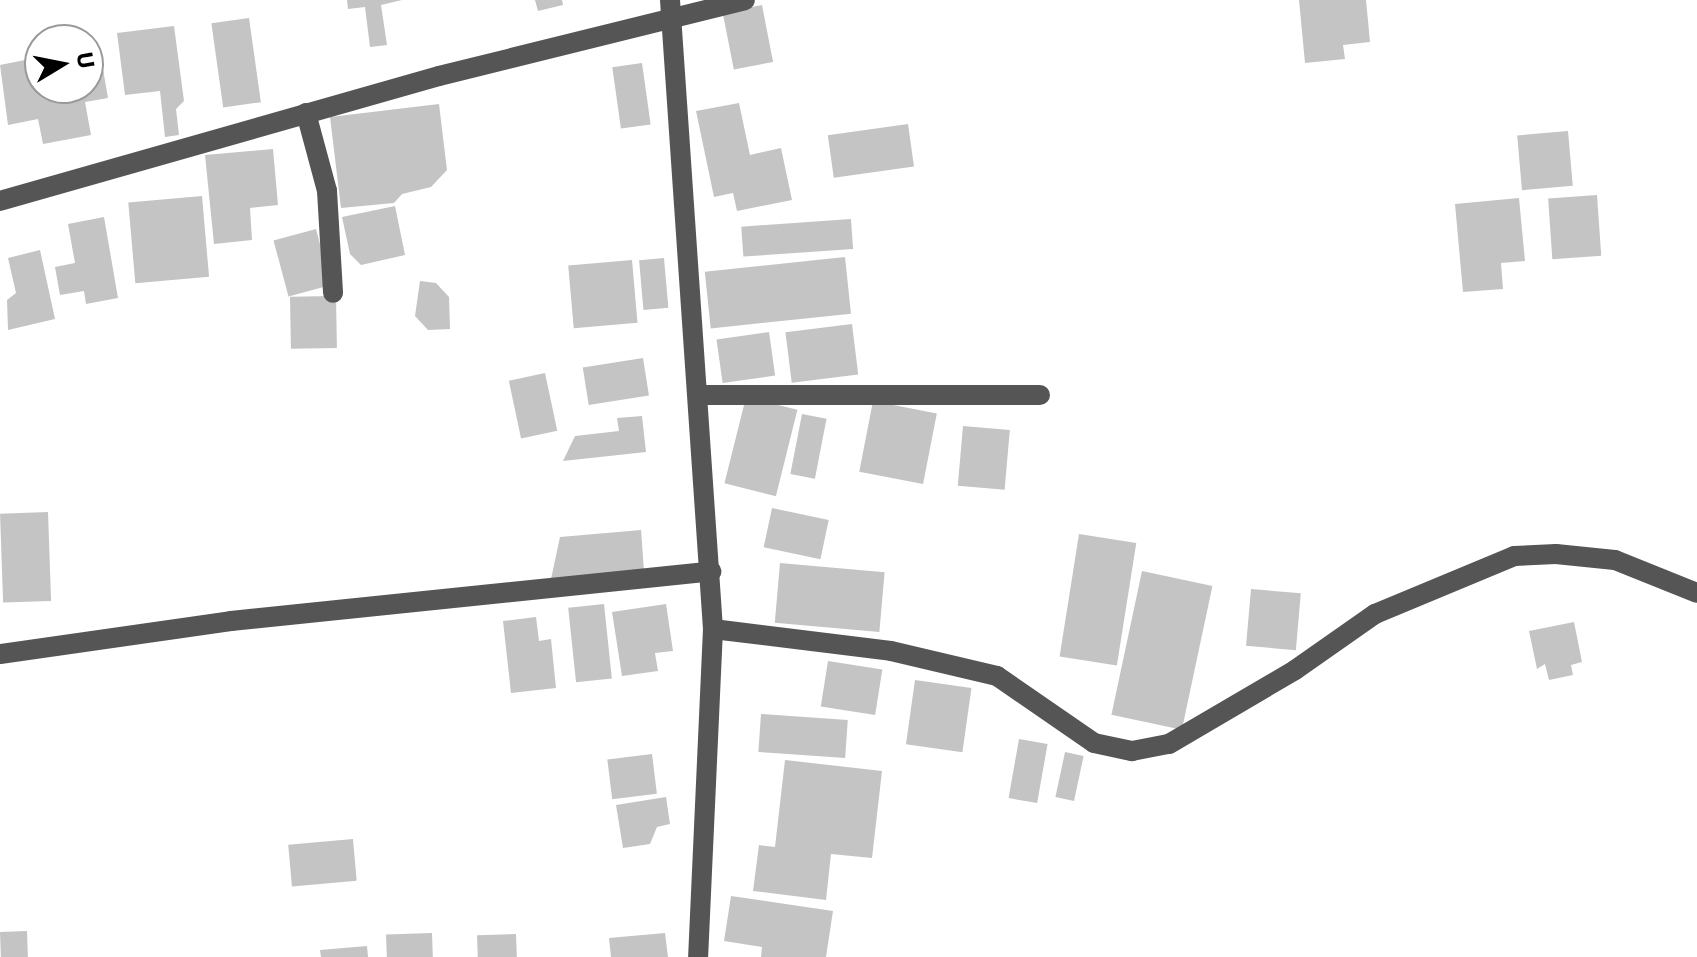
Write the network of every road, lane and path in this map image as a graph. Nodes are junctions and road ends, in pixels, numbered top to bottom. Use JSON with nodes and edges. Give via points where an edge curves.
{"nodes":[{"id":1,"x":745,"y":0,"type":"edge"},
{"id":2,"x":670,"y":9,"type":"edge"},
{"id":3,"x":306,"y":113,"type":"junction"},
{"id":4,"x":0,"y":201,"type":"edge"},
{"id":5,"x":333,"y":293,"type":"dead end"},
{"id":6,"x":698,"y":395,"type":"junction"},
{"id":7,"x":1040,"y":395,"type":"dead end"},
{"id":8,"x":711,"y":571,"type":"junction"},
{"id":9,"x":1697,"y":593,"type":"edge"},
{"id":10,"x":713,"y":629,"type":"junction"},
{"id":11,"x":0,"y":654,"type":"edge"},
{"id":12,"x":698,"y":957,"type":"edge"}],
"edges":[{"from":1,"to":2,"type":"street"},
{"from":2,"to":3,"type":"street"},
{"from":2,"to":6,"type":"street"},
{"from":3,"to":4,"type":"street"},
{"from":3,"to":5,"type":"street","via":[[327,191]]},
{"from":6,"to":7,"type":"street"},
{"from":6,"to":8,"type":"street"},
{"from":8,"to":10,"type":"street"},
{"from":8,"to":11,"type":"street","via":[[231,621]]},
{"from":9,"to":10,"type":"street","via":[[1615,560],[1514,556],[1375,614],[1295,670],[1169,744],[1132,751],[1094,743],[997,676],[891,651]]},
{"from":10,"to":12,"type":"street"}]}
